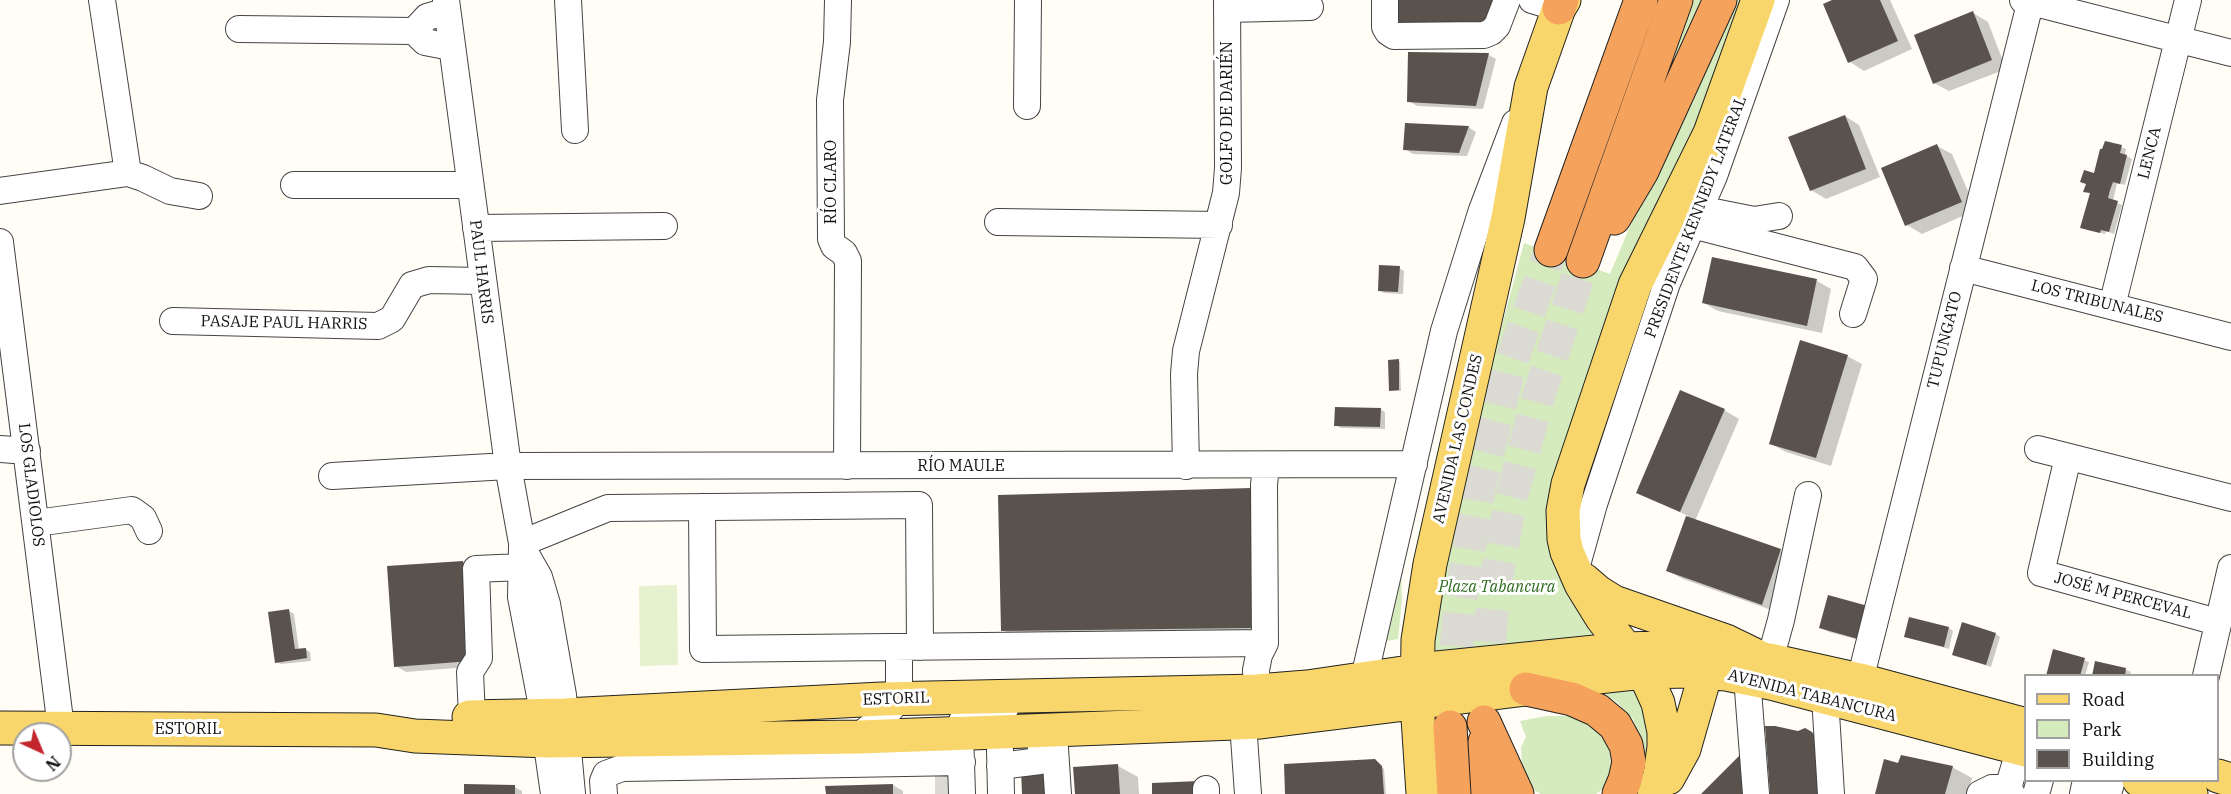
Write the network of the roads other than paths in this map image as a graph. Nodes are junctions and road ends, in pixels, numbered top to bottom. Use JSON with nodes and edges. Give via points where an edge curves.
{"nodes":[{"id":1,"x":102,"y":0,"type":"edge"},
{"id":2,"x":568,"y":0,"type":"edge"},
{"id":3,"x":838,"y":0,"type":"edge"},
{"id":4,"x":1029,"y":0,"type":"edge"},
{"id":5,"x":1385,"y":0,"type":"edge"},
{"id":6,"x":1507,"y":0,"type":"edge"},
{"id":7,"x":1624,"y":0,"type":"edge"},
{"id":8,"x":1641,"y":0,"type":"edge"},
{"id":9,"x":1676,"y":0,"type":"edge"},
{"id":10,"x":1720,"y":0,"type":"edge"},
{"id":11,"x":1758,"y":0,"type":"edge"},
{"id":12,"x":1776,"y":0,"type":"edge"},
{"id":13,"x":2188,"y":0,"type":"edge"},
{"id":14,"x":2028,"y":1,"type":"edge"},
{"id":15,"x":1555,"y":2,"type":"edge"},
{"id":16,"x":1227,"y":4,"type":"edge"},
{"id":17,"x":447,"y":6,"type":"edge"},
{"id":18,"x":1310,"y":7,"type":"dead end"},
{"id":19,"x":239,"y":29,"type":"dead end"},
{"id":20,"x":414,"y":31,"type":"junction"},
{"id":21,"x":2178,"y":39,"type":"junction"},
{"id":22,"x":451,"y":47,"type":"junction"},
{"id":23,"x":2231,"y":53,"type":"edge"},
{"id":24,"x":1619,"y":61,"type":"junction"},
{"id":25,"x":1531,"y":87,"type":"junction"},
{"id":26,"x":1026,"y":106,"type":"dead end"},
{"id":27,"x":575,"y":130,"type":"dead end"},
{"id":28,"x":128,"y":173,"type":"junction"},
{"id":29,"x":294,"y":184,"type":"dead end"},
{"id":30,"x":470,"y":185,"type":"junction"},
{"id":31,"x":0,"y":191,"type":"edge"},
{"id":32,"x":199,"y":196,"type":"dead end"},
{"id":33,"x":1779,"y":216,"type":"dead end"},
{"id":34,"x":1695,"y":217,"type":"junction"},
{"id":35,"x":998,"y":222,"type":"dead end"},
{"id":36,"x":1219,"y":225,"type":"junction"},
{"id":37,"x":664,"y":226,"type":"dead end"},
{"id":38,"x":476,"y":228,"type":"junction"},
{"id":39,"x":1604,"y":235,"type":"tunnel mouth"},
{"id":40,"x":0,"y":242,"type":"edge"},
{"id":41,"x":1551,"y":250,"type":"tunnel mouth"},
{"id":42,"x":1583,"y":261,"type":"tunnel mouth"},
{"id":43,"x":1963,"y":268,"type":"junction"},
{"id":44,"x":482,"y":281,"type":"junction"},
{"id":45,"x":2112,"y":306,"type":"junction"},
{"id":46,"x":1853,"y":314,"type":"dead end"},
{"id":47,"x":173,"y":321,"type":"dead end"},
{"id":48,"x":2231,"y":337,"type":"edge"},
{"id":49,"x":8,"y":369,"type":"edge"},
{"id":50,"x":0,"y":449,"type":"edge"},
{"id":51,"x":2038,"y":449,"type":"dead end"},
{"id":52,"x":27,"y":451,"type":"junction"},
{"id":53,"x":2068,"y":457,"type":"junction"},
{"id":54,"x":1414,"y":464,"type":"junction"},
{"id":55,"x":1266,"y":465,"type":"junction"},
{"id":56,"x":508,"y":466,"type":"junction"},
{"id":57,"x":847,"y":466,"type":"junction"},
{"id":58,"x":1186,"y":466,"type":"junction"},
{"id":59,"x":332,"y":476,"type":"dead end"},
{"id":60,"x":1808,"y":495,"type":"dead end"},
{"id":61,"x":2231,"y":498,"type":"edge"},
{"id":62,"x":702,"y":507,"type":"junction"},
{"id":63,"x":36,"y":523,"type":"junction"},
{"id":64,"x":149,"y":531,"type":"dead end"},
{"id":65,"x":523,"y":555,"type":"junction"},
{"id":66,"x":2231,"y":567,"type":"edge"},
{"id":67,"x":1575,"y":572,"type":"junction"},
{"id":68,"x":2217,"y":622,"type":"junction"},
{"id":69,"x":1265,"y":643,"type":"junction"},
{"id":70,"x":901,"y":647,"type":"junction"},
{"id":71,"x":1635,"y":660,"type":"junction"},
{"id":72,"x":1760,"y":666,"type":"junction"},
{"id":73,"x":1417,"y":671,"type":"junction"},
{"id":74,"x":1706,"y":672,"type":"junction"},
{"id":75,"x":2206,"y":674,"type":"edge"},
{"id":76,"x":1364,"y":678,"type":"junction"},
{"id":77,"x":1860,"y":681,"type":"junction"},
{"id":78,"x":1526,"y":689,"type":"junction"},
{"id":79,"x":1257,"y":691,"type":"junction"},
{"id":80,"x":1825,"y":697,"type":"junction"},
{"id":81,"x":891,"y":699,"type":"junction"},
{"id":82,"x":1417,"y":703,"type":"junction"},
{"id":83,"x":472,"y":717,"type":"junction"},
{"id":84,"x":1056,"y":719,"type":"junction"},
{"id":85,"x":60,"y":722,"type":"edge"},
{"id":86,"x":1243,"y":723,"type":"junction"},
{"id":87,"x":1450,"y":727,"type":"tunnel mouth"},
{"id":88,"x":72,"y":728,"type":"edge"},
{"id":89,"x":556,"y":728,"type":"junction"},
{"id":90,"x":376,"y":730,"type":"junction"},
{"id":91,"x":1000,"y":732,"type":"junction"},
{"id":92,"x":858,"y":736,"type":"junction"},
{"id":93,"x":2024,"y":742,"type":"edge"},
{"id":94,"x":961,"y":747,"type":"junction"},
{"id":95,"x":1000,"y":766,"type":"junction"},
{"id":96,"x":2147,"y":782,"type":"edge"},
{"id":97,"x":1064,"y":788,"type":"edge"},
{"id":98,"x":2010,"y":791,"type":"edge"},
{"id":99,"x":554,"y":794,"type":"edge"},
{"id":100,"x":572,"y":794,"type":"edge"},
{"id":101,"x":604,"y":794,"type":"edge"},
{"id":102,"x":962,"y":794,"type":"edge"},
{"id":103,"x":1001,"y":794,"type":"edge"},
{"id":104,"x":1248,"y":794,"type":"edge"},
{"id":105,"x":1422,"y":794,"type":"edge"},
{"id":106,"x":1454,"y":794,"type":"edge"},
{"id":107,"x":1488,"y":794,"type":"edge"},
{"id":108,"x":1517,"y":794,"type":"edge"},
{"id":109,"x":1619,"y":794,"type":"edge"},
{"id":110,"x":1655,"y":794,"type":"edge"},
{"id":111,"x":1756,"y":794,"type":"edge"},
{"id":112,"x":1830,"y":794,"type":"edge"},
{"id":113,"x":1980,"y":794,"type":"edge"},
{"id":114,"x":2192,"y":794,"type":"edge"}],
"edges":[{"from":1,"to":28,"type":"street"},
{"from":2,"to":27,"type":"street"},
{"from":3,"to":57,"type":"street","name":"RÍO CLARO","via":[[830,100],[831,239],[848,261]]},
{"from":4,"to":26,"type":"street"},
{"from":5,"to":6,"type":"street","via":[[1388,33],[1406,36],[1484,35],[1497,26]]},
{"from":7,"to":24,"type":"highway"},
{"from":8,"to":24,"type":"highway"},
{"from":9,"to":42,"type":"highway"},
{"from":10,"to":39,"type":"highway","via":[[1642,171]]},
{"from":11,"to":67,"type":"main road","via":[[1710,133],[1635,285],[1568,484],[1563,532]]},
{"from":12,"to":34,"type":"street","name":"PRESIDENTE KENNEDY LATERAL","via":[[1714,176]]},
{"from":13,"to":21,"type":"street","name":"LENCA"},
{"from":14,"to":21,"type":"street"},
{"from":14,"to":43,"type":"street","name":"TUPUNGATO"},
{"from":15,"to":25,"type":"main road","name":"AVENIDA LAS CONDES"},
{"from":16,"to":18,"type":"street"},
{"from":16,"to":36,"type":"street","name":"GOLFO DE DARIÉN","via":[[1228,168]]},
{"from":17,"to":20,"type":"street","via":[[427,17]]},
{"from":17,"to":22,"type":"street","name":"PAUL HARRIS"},
{"from":19,"to":20,"type":"street"},
{"from":20,"to":22,"type":"street","via":[[426,42]]},
{"from":21,"to":23,"type":"street"},
{"from":21,"to":45,"type":"street","name":"LENCA"},
{"from":22,"to":30,"type":"street","name":"PAUL HARRIS"},
{"from":24,"to":41,"type":"highway"},
{"from":25,"to":54,"type":"street","name":"AVENIDA LAS CONDES","via":[[1502,156],[1463,271],[1435,366]]},
{"from":25,"to":73,"type":"main road","name":"AVENIDA LAS CONDES","via":[[1508,218],[1430,564]]},
{"from":28,"to":31,"type":"street"},
{"from":28,"to":32,"type":"street","via":[[176,193]]},
{"from":29,"to":30,"type":"street"},
{"from":30,"to":38,"type":"street","name":"PAUL HARRIS"},
{"from":33,"to":34,"type":"street","via":[[1754,220]]},
{"from":34,"to":46,"type":"street","via":[[1855,267],[1864,279]]},
{"from":34,"to":67,"type":"street","name":"PRESIDENTE KENNEDY LATERAL","via":[[1664,293],[1590,515]]},
{"from":35,"to":36,"type":"street"},
{"from":36,"to":58,"type":"street","name":"GOLFO DE DARIÉN","via":[[1186,351]]},
{"from":37,"to":38,"type":"street"},
{"from":38,"to":44,"type":"street","name":"PAUL HARRIS"},
{"from":40,"to":49,"type":"street","name":"LOS GLADIOLOS"},
{"from":43,"to":45,"type":"street","name":"LOS TRIBUNALES"},
{"from":43,"to":77,"type":"street","name":"TUPUNGATO"},
{"from":44,"to":47,"type":"street","name":"PASAJE PAUL HARRIS","via":[[429,280],[412,285],[392,319],[378,326]]},
{"from":44,"to":56,"type":"street","name":"PAUL HARRIS"},
{"from":45,"to":48,"type":"street","name":"LOS TRIBUNALES"},
{"from":49,"to":52,"type":"street","name":"LOS GLADIOLOS"},
{"from":50,"to":52,"type":"street"},
{"from":51,"to":53,"type":"street"},
{"from":52,"to":63,"type":"street","name":"LOS GLADIOLOS"},
{"from":53,"to":61,"type":"street"},
{"from":53,"to":68,"type":"street","name":"JOSÉ M PERCEVAL","via":[[2041,573]]},
{"from":54,"to":55,"type":"street","name":"RÍO MAULE"},
{"from":54,"to":76,"type":"street","name":"AVENIDA LAS CONDES"},
{"from":55,"to":58,"type":"street","name":"RÍO MAULE"},
{"from":55,"to":69,"type":"street"},
{"from":56,"to":57,"type":"street","name":"RÍO MAULE"},
{"from":56,"to":59,"type":"street"},
{"from":56,"to":65,"type":"street","name":"PAUL HARRIS"},
{"from":57,"to":58,"type":"street","name":"RÍO MAULE"},
{"from":60,"to":72,"type":"street","via":[[1781,620]]},
{"from":62,"to":65,"type":"street","via":[[609,508],[573,533]]},
{"from":62,"to":70,"type":"street","via":[[703,649]]},
{"from":62,"to":70,"type":"street","via":[[919,505]]},
{"from":63,"to":64,"type":"street","via":[[132,510],[143,518]]},
{"from":63,"to":85,"type":"street","name":"LOS GLADIOLOS"},
{"from":65,"to":83,"type":"street","via":[[476,570],[479,658],[470,672]]},
{"from":65,"to":89,"type":"street","name":"PAUL HARRIS","via":[[539,577],[547,604]]},
{"from":66,"to":68,"type":"street"},
{"from":67,"to":71,"type":"main road"},
{"from":67,"to":72,"type":"main road","via":[[1614,602],[1726,641]]},
{"from":68,"to":75,"type":"street"},
{"from":69,"to":70,"type":"street"},
{"from":69,"to":79,"type":"street","via":[[1256,670]]},
{"from":70,"to":81,"type":"street"},
{"from":71,"to":72,"type":"main road","name":"AVENIDA TABANCURA","via":[[1659,648],[1720,651]]},
{"from":71,"to":73,"type":"main road","name":"AVENIDA TABANCURA"},
{"from":71,"to":74,"type":"main road","name":"AVENIDA TABANCURA"},
{"from":71,"to":78,"type":"main road","name":"AVENIDA TABANCURA","via":[[1588,678]]},
{"from":71,"to":110,"type":"main road","via":[[1658,703],[1664,732],[1663,761]]},
{"from":72,"to":74,"type":"main road","name":"AVENIDA TABANCURA"},
{"from":72,"to":77,"type":"main road","name":"AVENIDA TABANCURA"},
{"from":72,"to":80,"type":"main road","name":"AVENIDA TABANCURA"},
{"from":72,"to":111,"type":"street"},
{"from":73,"to":76,"type":"main road","name":"ESTORIL"},
{"from":73,"to":82,"type":"main road","name":"AVENIDA LAS CONDES"},
{"from":74,"to":110,"type":"main road","via":[[1684,749]]},
{"from":76,"to":79,"type":"main road","name":"ESTORIL"},
{"from":77,"to":93,"type":"main road","name":"AVENIDA TABANCURA"},
{"from":78,"to":82,"type":"main road","name":"AVENIDA TABANCURA"},
{"from":78,"to":109,"type":"highway","via":[[1572,699],[1616,724],[1629,762]]},
{"from":79,"to":84,"type":"main road","name":"ESTORIL","via":[[1203,693]]},
{"from":80,"to":93,"type":"main road","name":"AVENIDA TABANCURA"},
{"from":80,"to":112,"type":"street"},
{"from":81,"to":84,"type":"main road","name":"ESTORIL"},
{"from":81,"to":89,"type":"main road","name":"ESTORIL"},
{"from":81,"to":92,"type":"street","via":[[888,712]]},
{"from":82,"to":86,"type":"main road","name":"ESTORIL"},
{"from":82,"to":105,"type":"main road","name":"AVENIDA LAS CONDES"},
{"from":83,"to":89,"type":"main road","name":"ESTORIL"},
{"from":83,"to":90,"type":"main road","name":"ESTORIL","via":[[395,722]]},
{"from":84,"to":86,"type":"main road","name":"ESTORIL"},
{"from":84,"to":91,"type":"main road","name":"ESTORIL"},
{"from":84,"to":94,"type":"street","via":[[1032,704],[980,711],[962,721]]},
{"from":84,"to":95,"type":"street","via":[[1040,761]]},
{"from":84,"to":97,"type":"street"},
{"from":86,"to":104,"type":"street"},
{"from":87,"to":106,"type":"highway"},
{"from":88,"to":90,"type":"main road","name":"ESTORIL"},
{"from":89,"to":90,"type":"main road","name":"ESTORIL","via":[[415,736]]},
{"from":89,"to":92,"type":"main road","name":"ESTORIL"},
{"from":89,"to":99,"type":"street","name":"PAUL HARRIS"},
{"from":89,"to":100,"type":"street","name":"PAUL HARRIS"},
{"from":91,"to":94,"type":"main road","name":"ESTORIL"},
{"from":91,"to":95,"type":"street"},
{"from":92,"to":94,"type":"main road","name":"ESTORIL"},
{"from":93,"to":98,"type":"street"},
{"from":94,"to":101,"type":"street","via":[[622,768],[606,774]]},
{"from":94,"to":102,"type":"street"},
{"from":95,"to":103,"type":"street"},
{"from":96,"to":114,"type":"main road"},
{"from":98,"to":113,"type":"street","via":[[1992,788]]},
{"from":107,"to":108,"type":"highway","via":[[1484,721]]}]}
